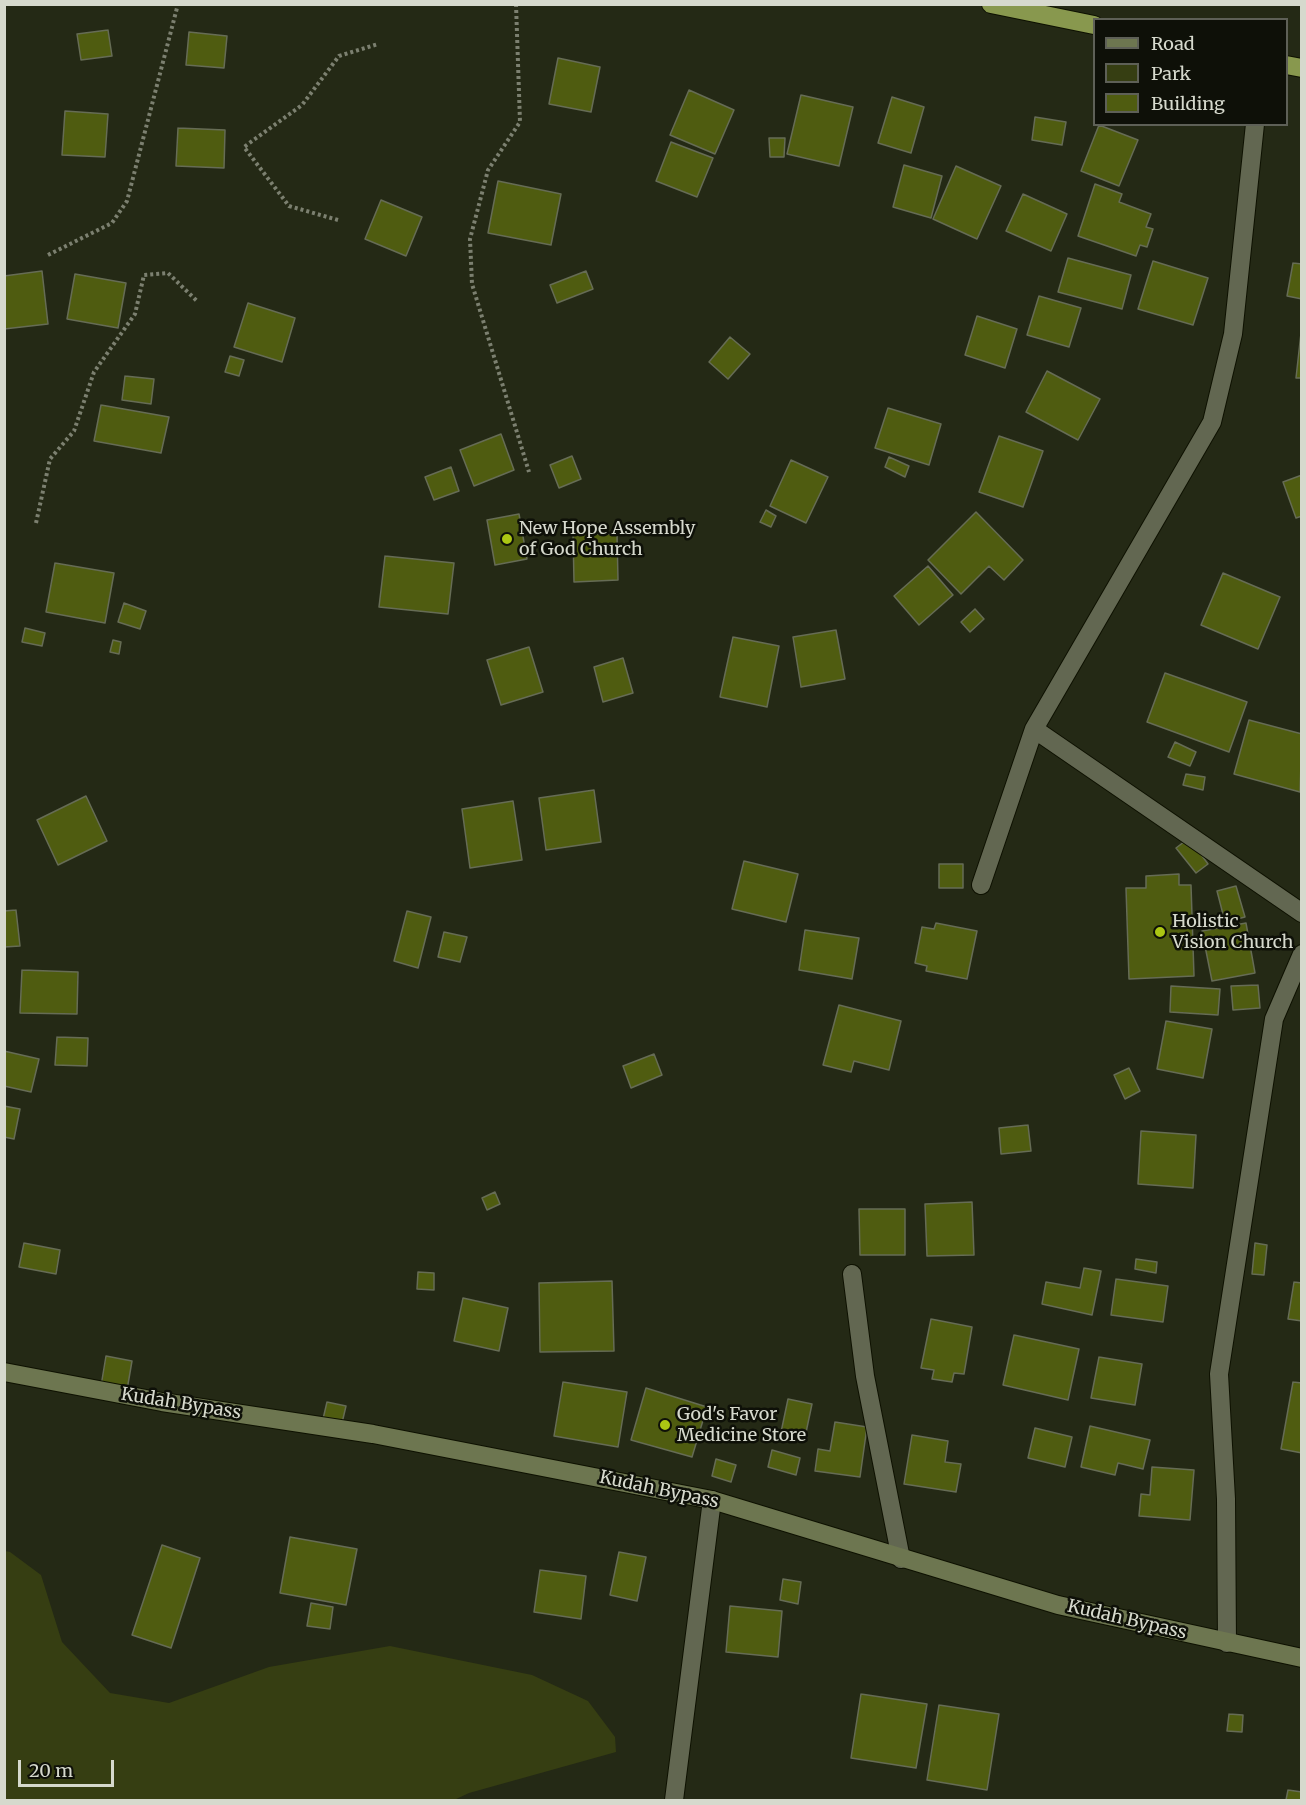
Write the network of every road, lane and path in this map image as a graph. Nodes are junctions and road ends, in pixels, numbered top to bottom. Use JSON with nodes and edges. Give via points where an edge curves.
{"nodes":[{"id":1,"x":178,"y":4,"type":"edge"},
{"id":2,"x":516,"y":4,"type":"edge"},
{"id":3,"x":990,"y":4,"type":"edge"},
{"id":4,"x":1093,"y":26,"type":"edge"},
{"id":5,"x":378,"y":44,"type":"dead end"},
{"id":6,"x":1255,"y":126,"type":"edge"},
{"id":7,"x":338,"y":220,"type":"dead end"},
{"id":8,"x":48,"y":255,"type":"dead end"},
{"id":9,"x":197,"y":301,"type":"dead end"},
{"id":10,"x":529,"y":472,"type":"dead end"},
{"id":11,"x":36,"y":523,"type":"dead end"},
{"id":12,"x":1034,"y":729,"type":"junction"},
{"id":13,"x":981,"y":885,"type":"dead end"},
{"id":14,"x":1302,"y":913,"type":"edge"},
{"id":15,"x":1302,"y":954,"type":"edge"},
{"id":16,"x":852,"y":1274,"type":"dead end"},
{"id":17,"x":4,"y":1372,"type":"edge"},
{"id":18,"x":712,"y":1500,"type":"junction"},
{"id":19,"x":901,"y":1559,"type":"junction"},
{"id":20,"x":1227,"y":1643,"type":"junction"},
{"id":21,"x":1302,"y":1659,"type":"edge"},
{"id":22,"x":674,"y":1800,"type":"edge"}],
"edges":[{"from":1,"to":8,"type":"path","via":[[127,201],[112,223]]},
{"from":2,"to":10,"type":"path","via":[[520,122],[488,170],[470,239],[472,284]]},
{"from":3,"to":4,"type":"highway"},
{"from":5,"to":7,"type":"path","via":[[339,56],[302,105],[244,147],[289,206]]},
{"from":6,"to":12,"type":"street","via":[[1233,334],[1212,422]]},
{"from":9,"to":11,"type":"path","via":[[168,273],[144,275],[135,314],[94,372],[74,431],[50,459]]},
{"from":12,"to":13,"type":"street"},
{"from":12,"to":14,"type":"street"},
{"from":15,"to":20,"type":"street","via":[[1274,1019],[1219,1374],[1226,1499]]},
{"from":16,"to":19,"type":"street","via":[[865,1376]]},
{"from":17,"to":18,"type":"street","name":"Kudah Bypass","via":[[162,1402],[373,1434]]},
{"from":18,"to":19,"type":"street","name":"Kudah Bypass"},
{"from":18,"to":22,"type":"street"},
{"from":19,"to":20,"type":"street","name":"Kudah Bypass","via":[[1058,1605]]},
{"from":20,"to":21,"type":"street","name":"Kudah Bypass"}]}
